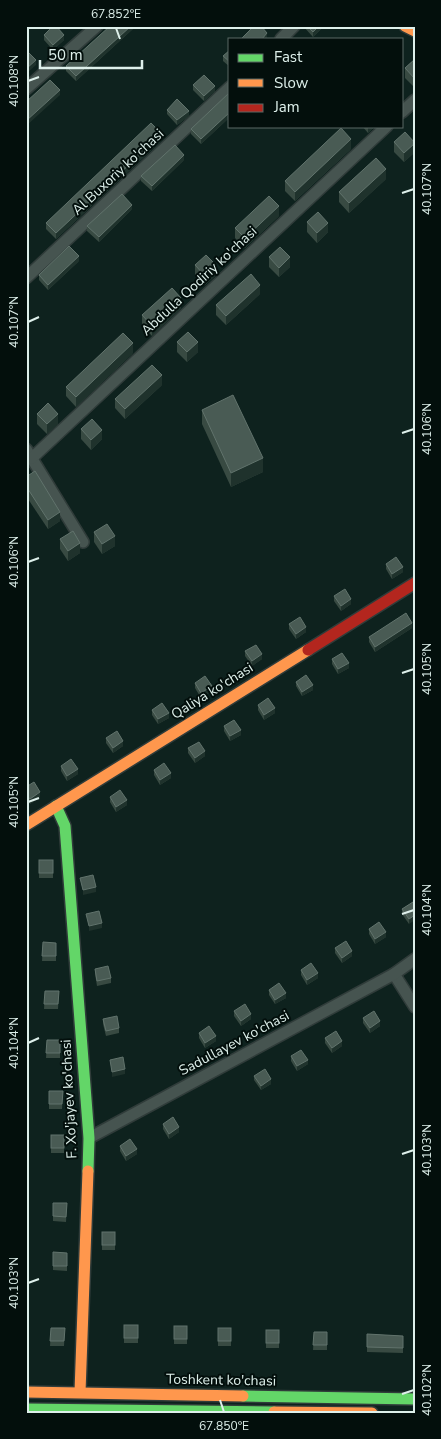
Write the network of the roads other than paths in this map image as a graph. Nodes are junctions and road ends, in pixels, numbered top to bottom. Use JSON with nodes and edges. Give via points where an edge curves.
{"nodes":[{"id":1,"x":97,"y":26,"type":"edge"},
{"id":2,"x":294,"y":26,"type":"edge"},
{"id":3,"x":405,"y":26,"type":"edge"},
{"id":4,"x":415,"y":30,"type":"edge"},
{"id":5,"x":282,"y":38,"type":"edge"},
{"id":6,"x":26,"y":89,"type":"edge"},
{"id":7,"x":228,"y":89,"type":"edge"},
{"id":8,"x":415,"y":100,"type":"edge"},
{"id":9,"x":404,"y":110,"type":"edge"},
{"id":10,"x":385,"y":128,"type":"edge"},
{"id":11,"x":26,"y":278,"type":"edge"},
{"id":12,"x":29,"y":454,"type":"edge"},
{"id":13,"x":83,"y":542,"type":"dead end"},
{"id":14,"x":415,"y":583,"type":"edge"},
{"id":15,"x":56,"y":806,"type":"junction"},
{"id":16,"x":26,"y":825,"type":"edge"},
{"id":17,"x":415,"y":959,"type":"edge"},
{"id":18,"x":394,"y":974,"type":"junction"},
{"id":19,"x":415,"y":1007,"type":"edge"},
{"id":20,"x":89,"y":1138,"type":"junction"},
{"id":21,"x":26,"y":1392,"type":"edge"},
{"id":22,"x":80,"y":1392,"type":"junction"},
{"id":23,"x":415,"y":1398,"type":"edge"},
{"id":24,"x":26,"y":1409,"type":"edge"},
{"id":25,"x":57,"y":1411,"type":"edge"},
{"id":26,"x":252,"y":1412,"type":"edge"},
{"id":27,"x":372,"y":1413,"type":"edge"}],
"edges":[{"from":1,"to":6,"type":"street"},
{"from":2,"to":5,"type":"street"},
{"from":3,"to":4,"type":"main road"},
{"from":7,"to":11,"type":"street","name":"Al Buxoriy ko'chasi"},
{"from":8,"to":9,"type":"street"},
{"from":10,"to":12,"type":"street","name":"Abdulla Qodiriy ko'chasi"},
{"from":12,"to":13,"type":"street"},
{"from":14,"to":15,"type":"main road","name":"Qaliya ko'chasi"},
{"from":15,"to":16,"type":"main road","name":"Qaliya ko'chasi"},
{"from":15,"to":20,"type":"main road","name":"F. Xo'jayev ko'chasi","via":[[65,826]]},
{"from":17,"to":18,"type":"street","name":"Sadullayev ko'chasi"},
{"from":18,"to":19,"type":"street"},
{"from":18,"to":20,"type":"street","name":"Sadullayev ko'chasi"},
{"from":20,"to":22,"type":"main road","name":"F. Xo'jayev ko'chasi"},
{"from":21,"to":22,"type":"main road","name":"Toshkent ko'chasi"},
{"from":22,"to":23,"type":"main road","name":"Toshkent ko'chasi"},
{"from":24,"to":25,"type":"main road"},
{"from":25,"to":26,"type":"main road"},
{"from":26,"to":27,"type":"main road"}]}
